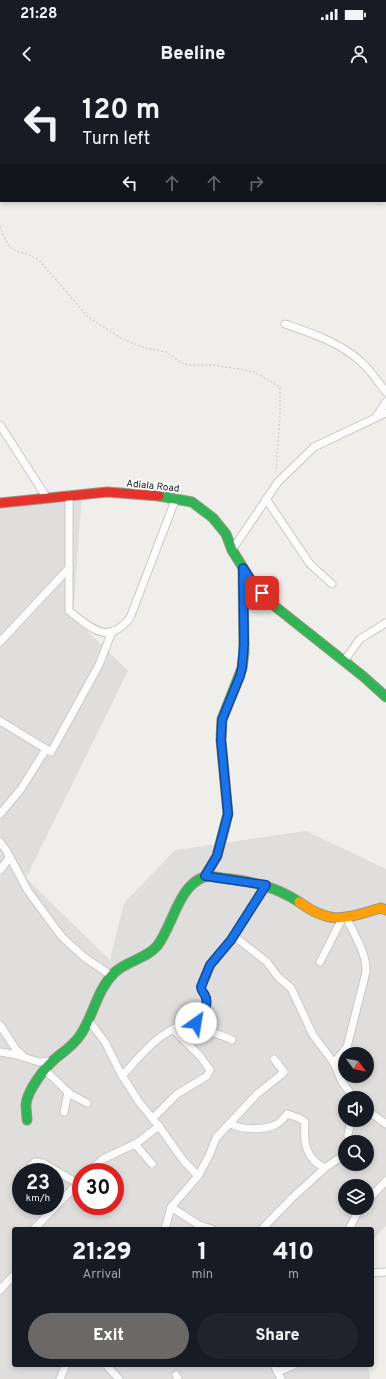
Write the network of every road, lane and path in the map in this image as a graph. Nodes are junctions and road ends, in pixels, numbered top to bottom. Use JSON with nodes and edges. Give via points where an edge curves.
{"nodes":[{"id":1,"x":0,"y":226,"type":"edge"},
{"id":2,"x":285,"y":324,"type":"dead end"},
{"id":3,"x":386,"y":392,"type":"edge"},
{"id":4,"x":386,"y":402,"type":"edge"},
{"id":5,"x":386,"y":413,"type":"edge"},
{"id":6,"x":376,"y":417,"type":"junction"},
{"id":7,"x":0,"y":425,"type":"edge"},
{"id":8,"x":278,"y":482,"type":"junction"},
{"id":9,"x":69,"y":496,"type":"junction"},
{"id":10,"x":47,"y":498,"type":"junction"},
{"id":11,"x":176,"y":498,"type":"junction"},
{"id":12,"x":266,"y":499,"type":"junction"},
{"id":13,"x":0,"y":502,"type":"edge"},
{"id":14,"x":232,"y":550,"type":"junction"},
{"id":15,"x":69,"y":568,"type":"junction"},
{"id":16,"x":243,"y":568,"type":"junction"},
{"id":17,"x":332,"y":584,"type":"dead end"},
{"id":18,"x":386,"y":623,"type":"edge"},
{"id":19,"x":111,"y":634,"type":"junction"},
{"id":20,"x":0,"y":642,"type":"edge"},
{"id":21,"x":344,"y":661,"type":"junction"},
{"id":22,"x":386,"y":697,"type":"edge"},
{"id":23,"x":0,"y":721,"type":"edge"},
{"id":24,"x":46,"y":749,"type":"junction"},
{"id":25,"x":0,"y":814,"type":"edge"},
{"id":26,"x":0,"y":842,"type":"edge"},
{"id":27,"x":10,"y":857,"type":"junction"},
{"id":28,"x":0,"y":870,"type":"edge"},
{"id":29,"x":205,"y":876,"type":"junction"},
{"id":30,"x":266,"y":885,"type":"junction"},
{"id":31,"x":386,"y":910,"type":"edge"},
{"id":32,"x":345,"y":917,"type":"junction"},
{"id":33,"x":234,"y":936,"type":"junction"},
{"id":34,"x":320,"y":962,"type":"dead end"},
{"id":35,"x":112,"y":976,"type":"junction"},
{"id":36,"x":89,"y":1021,"type":"junction"},
{"id":37,"x":190,"y":1023,"type":"junction"},
{"id":38,"x":0,"y":1025,"type":"edge"},
{"id":39,"x":173,"y":1029,"type":"junction"},
{"id":40,"x":232,"y":1040,"type":"dead end"},
{"id":41,"x":0,"y":1052,"type":"edge"},
{"id":42,"x":26,"y":1059,"type":"junction"},
{"id":43,"x":274,"y":1059,"type":"dead end"},
{"id":44,"x":52,"y":1060,"type":"junction"},
{"id":45,"x":334,"y":1063,"type":"junction"},
{"id":46,"x":45,"y":1070,"type":"junction"},
{"id":47,"x":122,"y":1076,"type":"junction"},
{"id":48,"x":349,"y":1091,"type":"edge"},
{"id":49,"x":68,"y":1092,"type":"junction"},
{"id":50,"x":87,"y":1103,"type":"dead end"},
{"id":51,"x":64,"y":1112,"type":"dead end"},
{"id":52,"x":374,"y":1115,"type":"edge"},
{"id":53,"x":154,"y":1118,"type":"junction"},
{"id":54,"x":27,"y":1120,"type":"dead end"},
{"id":55,"x":231,"y":1124,"type":"junction"},
{"id":56,"x":386,"y":1124,"type":"edge"},
{"id":57,"x":159,"y":1126,"type":"junction"},
{"id":58,"x":135,"y":1144,"type":"junction"},
{"id":59,"x":338,"y":1159,"type":"edge"},
{"id":60,"x":98,"y":1163,"type":"edge"},
{"id":61,"x":152,"y":1164,"type":"dead end"},
{"id":62,"x":325,"y":1168,"type":"junction"},
{"id":63,"x":198,"y":1176,"type":"junction"},
{"id":64,"x":386,"y":1182,"type":"edge"},
{"id":65,"x":72,"y":1189,"type":"edge"},
{"id":66,"x":374,"y":1194,"type":"edge"},
{"id":67,"x":171,"y":1207,"type":"junction"},
{"id":68,"x":356,"y":1215,"type":"edge"},
{"id":69,"x":36,"y":1227,"type":"edge"},
{"id":70,"x":165,"y":1227,"type":"edge"},
{"id":71,"x":206,"y":1227,"type":"edge"},
{"id":72,"x":266,"y":1227,"type":"edge"},
{"id":73,"x":350,"y":1227,"type":"edge"},
{"id":74,"x":386,"y":1272,"type":"edge"},
{"id":75,"x":374,"y":1273,"type":"edge"},
{"id":76,"x":12,"y":1277,"type":"edge"},
{"id":77,"x":0,"y":1290,"type":"edge"},
{"id":78,"x":65,"y":1367,"type":"edge"},
{"id":79,"x":108,"y":1367,"type":"dead end"},
{"id":80,"x":291,"y":1367,"type":"edge"},
{"id":81,"x":279,"y":1376,"type":"edge"},
{"id":82,"x":60,"y":1379,"type":"edge"},
{"id":83,"x":119,"y":1379,"type":"edge"}],
"edges":[{"from":1,"to":8,"type":"path","via":[[6,244],[16,252],[40,260],[88,317],[122,339],[144,348],[166,352],[188,365],[212,365],[254,372],[280,387],[282,391],[276,476]]},
{"from":2,"to":3,"type":"street","via":[[328,340],[354,357]]},
{"from":4,"to":6,"type":"street"},
{"from":5,"to":6,"type":"street"},
{"from":6,"to":8,"type":"street","via":[[314,447]]},
{"from":7,"to":10,"type":"street"},
{"from":8,"to":12,"type":"street"},
{"from":9,"to":10,"type":"street","name":"Adiala Road"},
{"from":9,"to":11,"type":"street","name":"Adiala Road","via":[[107,492]]},
{"from":9,"to":15,"type":"street"},
{"from":10,"to":13,"type":"street","name":"Adiala Road"},
{"from":11,"to":14,"type":"street","name":"Adiala Road","via":[[192,502],[213,518],[226,534]]},
{"from":11,"to":19,"type":"street","via":[[130,618],[123,627]]},
{"from":12,"to":14,"type":"street"},
{"from":12,"to":17,"type":"street","via":[[310,564]]},
{"from":14,"to":16,"type":"street","name":"Adiala Road"},
{"from":15,"to":19,"type":"street","via":[[69,611],[87,625]]},
{"from":15,"to":20,"type":"street"},
{"from":16,"to":21,"type":"street","name":"Adiala Road","via":[[272,604]]},
{"from":16,"to":29,"type":"street","via":[[242,668],[222,720],[221,740],[228,814],[217,856]]},
{"from":18,"to":21,"type":"street","via":[[360,639]]},
{"from":19,"to":24,"type":"street","via":[[99,665],[54,750],[51,752]]},
{"from":21,"to":22,"type":"street","name":"Adiala Road"},
{"from":23,"to":24,"type":"street"},
{"from":24,"to":25,"type":"street","via":[[21,789]]},
{"from":26,"to":27,"type":"street"},
{"from":27,"to":28,"type":"street"},
{"from":27,"to":35,"type":"street","via":[[28,891],[62,937],[84,957]]},
{"from":29,"to":30,"type":"street"},
{"from":29,"to":35,"type":"street","via":[[190,886],[156,946],[144,957],[115,971]]},
{"from":30,"to":32,"type":"street","via":[[293,898],[320,916]]},
{"from":30,"to":33,"type":"street"},
{"from":31,"to":32,"type":"street","via":[[382,908]]},
{"from":32,"to":34,"type":"street"},
{"from":32,"to":45,"type":"street","via":[[361,950],[366,972],[347,1047]]},
{"from":33,"to":37,"type":"street","via":[[210,965],[201,987],[206,998],[202,1018],[197,1023]]},
{"from":33,"to":45,"type":"street","via":[[266,962],[291,988],[313,1035]]},
{"from":35,"to":36,"type":"street","via":[[94,1002]]},
{"from":36,"to":44,"type":"street","via":[[75,1043]]},
{"from":36,"to":47,"type":"street","via":[[105,1042]]},
{"from":37,"to":39,"type":"street"},
{"from":37,"to":40,"type":"street","via":[[206,1032]]},
{"from":38,"to":42,"type":"street","via":[[15,1048]]},
{"from":39,"to":47,"type":"street","via":[[162,1035]]},
{"from":39,"to":53,"type":"street","via":[[210,1070],[207,1076],[176,1094]]},
{"from":41,"to":42,"type":"street"},
{"from":42,"to":44,"type":"street","via":[[39,1062]]},
{"from":43,"to":55,"type":"street","via":[[284,1072],[257,1094]]},
{"from":44,"to":46,"type":"street"},
{"from":45,"to":48,"type":"street"},
{"from":46,"to":49,"type":"street"},
{"from":46,"to":54,"type":"street","via":[[26,1104]]},
{"from":47,"to":53,"type":"street","via":[[141,1105]]},
{"from":49,"to":50,"type":"street"},
{"from":49,"to":51,"type":"street"},
{"from":52,"to":56,"type":"street"},
{"from":53,"to":57,"type":"street"},
{"from":55,"to":62,"type":"street","via":[[265,1128],[276,1125],[287,1114],[299,1118],[304,1122],[303,1138],[307,1151],[312,1160]]},
{"from":55,"to":63,"type":"street","via":[[216,1138]]},
{"from":57,"to":58,"type":"street"},
{"from":57,"to":63,"type":"street"},
{"from":58,"to":60,"type":"street"},
{"from":58,"to":61,"type":"street"},
{"from":59,"to":62,"type":"street"},
{"from":62,"to":72,"type":"street","via":[[287,1203]]},
{"from":63,"to":67,"type":"street"},
{"from":64,"to":66,"type":"street"},
{"from":65,"to":69,"type":"street"},
{"from":67,"to":70,"type":"street"},
{"from":67,"to":71,"type":"street"},
{"from":68,"to":73,"type":"street"},
{"from":74,"to":75,"type":"street"},
{"from":76,"to":77,"type":"street"},
{"from":78,"to":82,"type":"street"},
{"from":79,"to":83,"type":"street"},
{"from":80,"to":81,"type":"street"}]}
